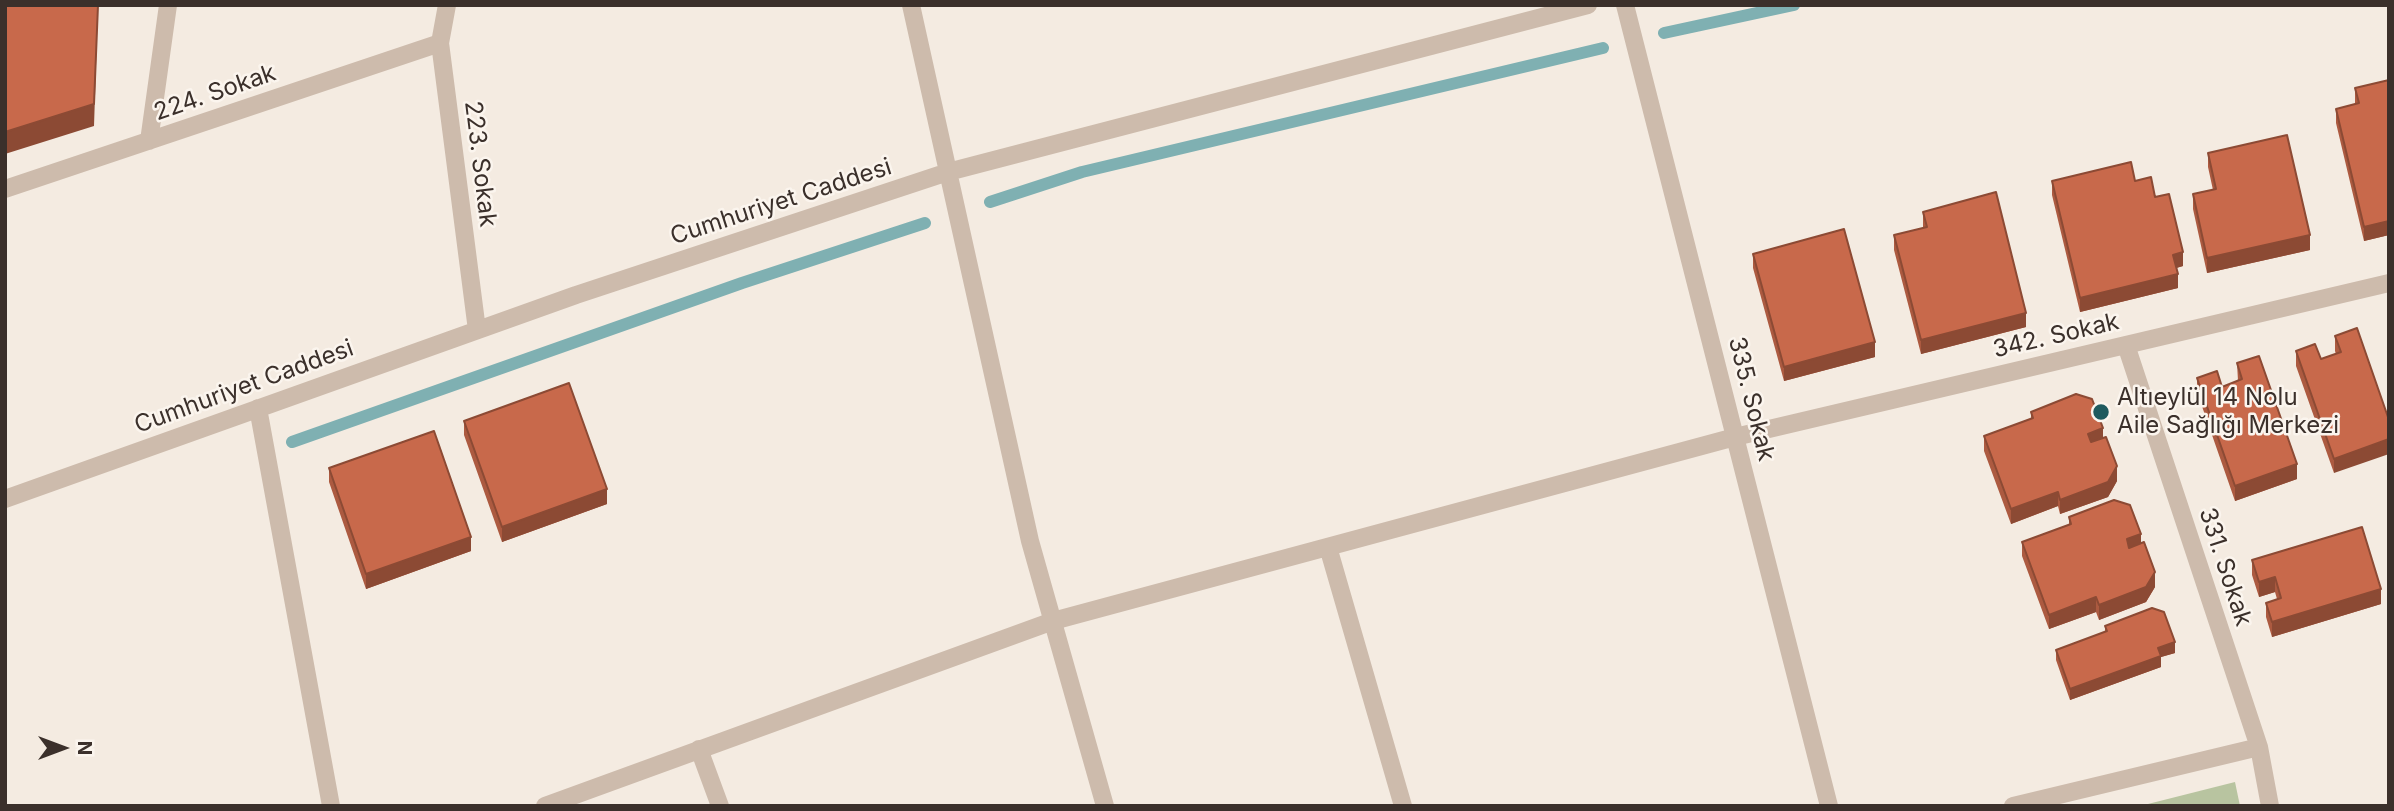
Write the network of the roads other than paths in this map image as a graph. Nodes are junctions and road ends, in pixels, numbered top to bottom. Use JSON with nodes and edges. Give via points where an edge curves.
{"nodes":[{"id":1,"x":167,"y":5,"type":"edge"},
{"id":2,"x":447,"y":5,"type":"edge"},
{"id":3,"x":911,"y":5,"type":"edge"},
{"id":4,"x":1588,"y":5,"type":"edge"},
{"id":5,"x":1625,"y":5,"type":"edge"},
{"id":6,"x":440,"y":43,"type":"junction"},
{"id":7,"x":149,"y":141,"type":"junction"},
{"id":8,"x":948,"y":172,"type":"junction"},
{"id":9,"x":5,"y":189,"type":"edge"},
{"id":10,"x":2389,"y":282,"type":"edge"},
{"id":11,"x":477,"y":330,"type":"junction"},
{"id":12,"x":2126,"y":345,"type":"junction"},
{"id":13,"x":258,"y":408,"type":"junction"},
{"id":14,"x":1735,"y":438,"type":"junction"},
{"id":15,"x":5,"y":499,"type":"edge"},
{"id":16,"x":1328,"y":547,"type":"junction"},
{"id":17,"x":1053,"y":621,"type":"junction"},
{"id":18,"x":2259,"y":747,"type":"junction"},
{"id":19,"x":699,"y":750,"type":"junction"},
{"id":20,"x":331,"y":806,"type":"edge"},
{"id":21,"x":545,"y":806,"type":"edge"},
{"id":22,"x":720,"y":806,"type":"edge"},
{"id":23,"x":1105,"y":806,"type":"edge"},
{"id":24,"x":1404,"y":806,"type":"edge"},
{"id":25,"x":1829,"y":806,"type":"edge"},
{"id":26,"x":2014,"y":806,"type":"edge"},
{"id":27,"x":2270,"y":806,"type":"edge"}],
"edges":[{"from":1,"to":7,"type":"street"},
{"from":2,"to":6,"type":"street","name":"223. Sokak"},
{"from":3,"to":8,"type":"street"},
{"from":4,"to":8,"type":"street","name":"Cumhuriyet Caddesi"},
{"from":5,"to":14,"type":"street","name":"335. Sokak"},
{"from":6,"to":7,"type":"street","name":"224. Sokak"},
{"from":6,"to":11,"type":"street","name":"223. Sokak"},
{"from":7,"to":9,"type":"street","name":"224. Sokak"},
{"from":8,"to":11,"type":"street","name":"Cumhuriyet Caddesi"},
{"from":8,"to":17,"type":"street"},
{"from":10,"to":12,"type":"street","name":"342. Sokak"},
{"from":11,"to":13,"type":"street","name":"Cumhuriyet Caddesi"},
{"from":12,"to":14,"type":"street","name":"342. Sokak"},
{"from":12,"to":18,"type":"street","name":"331. Sokak"},
{"from":13,"to":15,"type":"street","name":"Cumhuriyet Caddesi"},
{"from":13,"to":20,"type":"street"},
{"from":14,"to":16,"type":"street","name":"342. Sokak"},
{"from":14,"to":25,"type":"street","name":"335. Sokak"},
{"from":16,"to":17,"type":"street","name":"342. Sokak"},
{"from":16,"to":24,"type":"street"},
{"from":17,"to":19,"type":"street","name":"342. Sokak"},
{"from":17,"to":23,"type":"street"},
{"from":18,"to":26,"type":"street"},
{"from":18,"to":27,"type":"street","name":"331. Sokak"},
{"from":19,"to":21,"type":"street","name":"342. Sokak"},
{"from":19,"to":22,"type":"street"}]}
